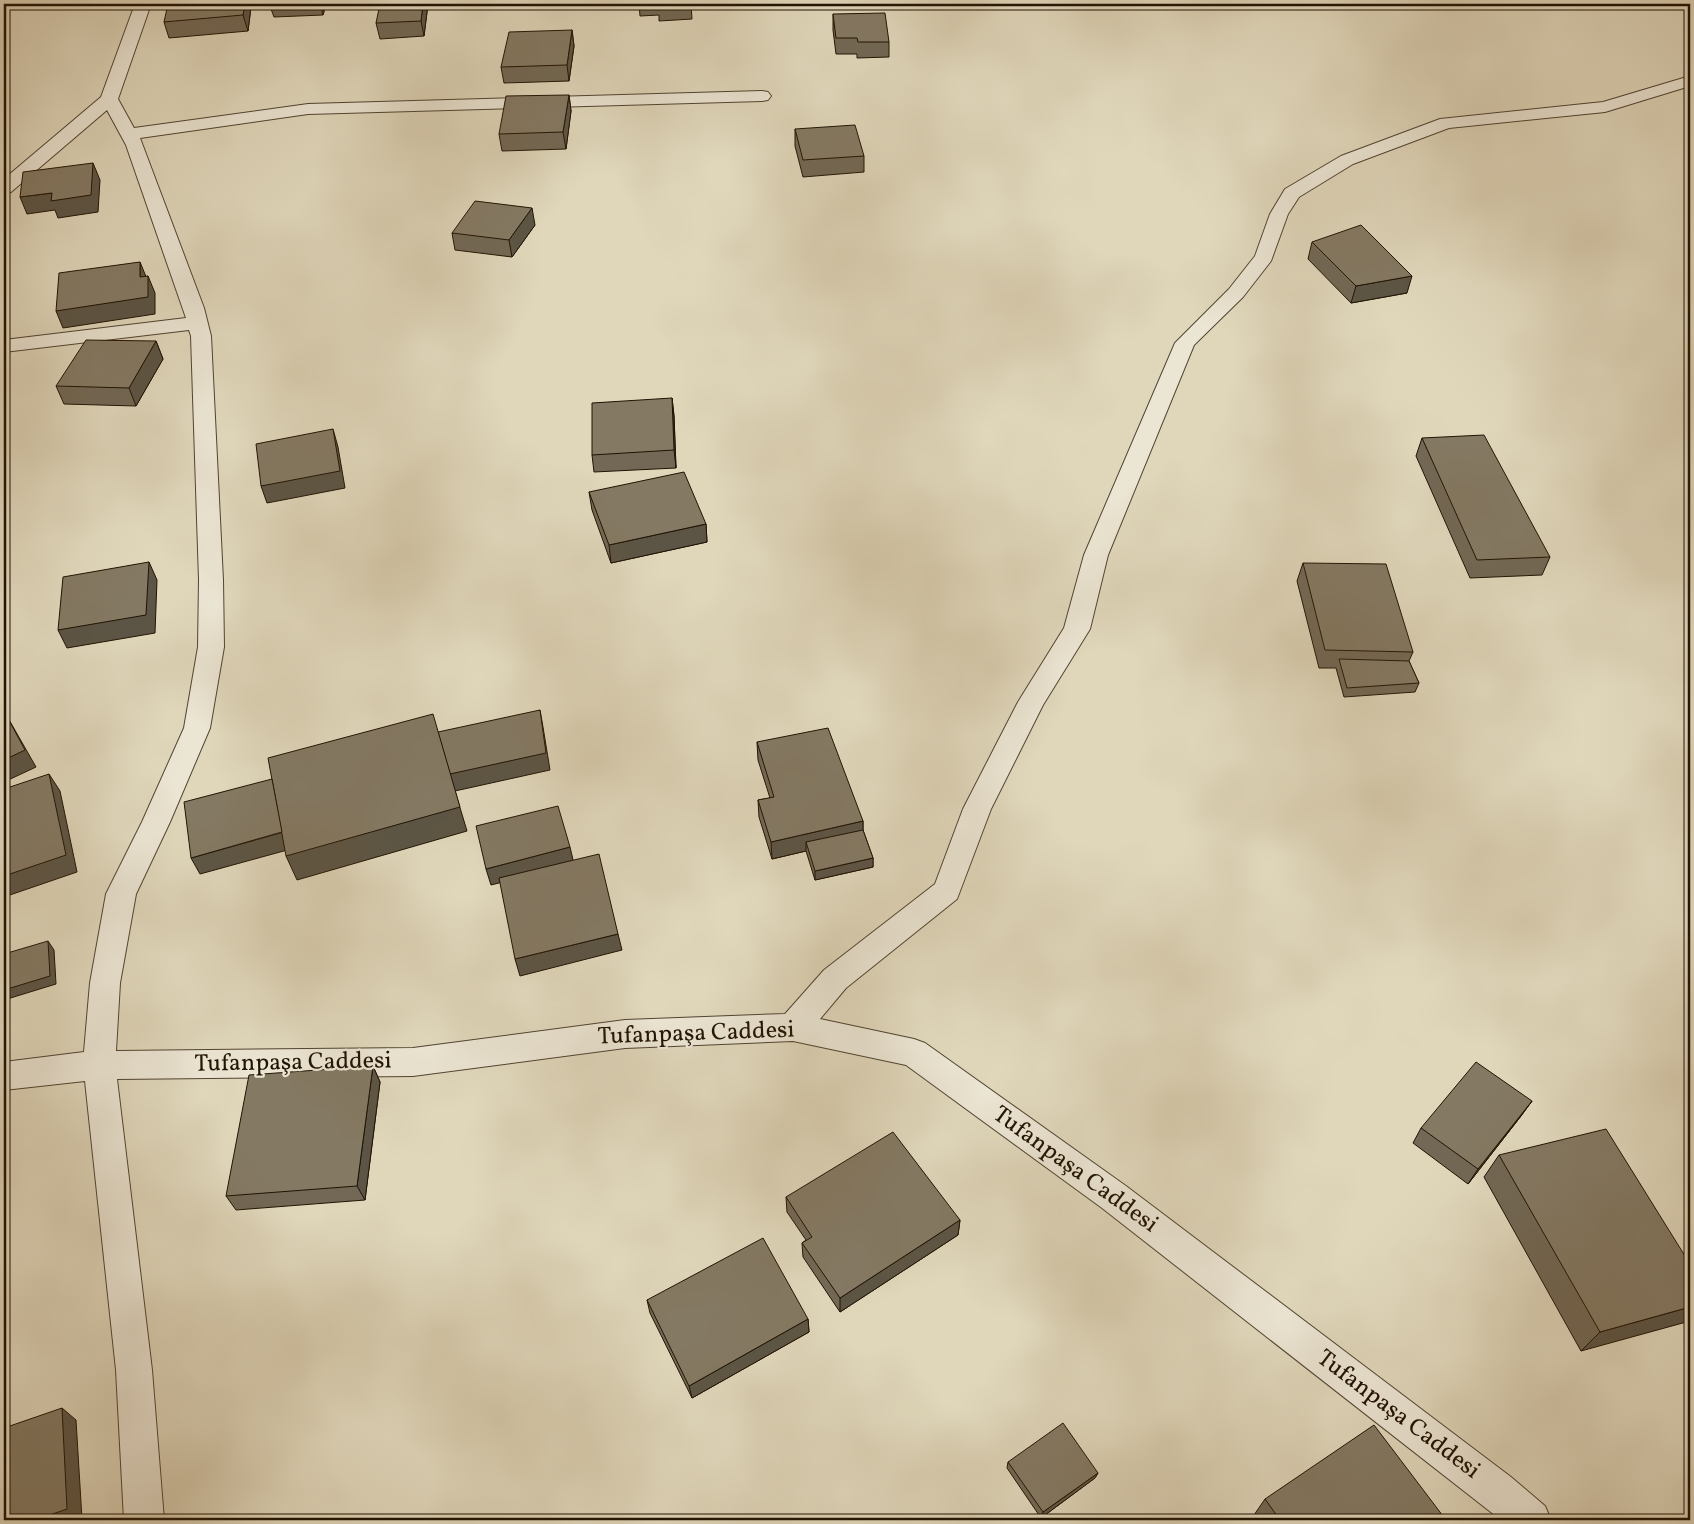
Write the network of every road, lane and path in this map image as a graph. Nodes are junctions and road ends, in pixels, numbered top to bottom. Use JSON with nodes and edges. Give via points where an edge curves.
{"nodes":[{"id":1,"x":143,"y":4,"type":"edge"},
{"id":2,"x":1690,"y":81,"type":"edge"},
{"id":3,"x":762,"y":96,"type":"dead end"},
{"id":4,"x":109,"y":99,"type":"junction"},
{"id":5,"x":128,"y":134,"type":"junction"},
{"id":6,"x":4,"y":188,"type":"edge"},
{"id":7,"x":198,"y":323,"type":"junction"},
{"id":8,"x":4,"y":346,"type":"edge"},
{"id":9,"x":793,"y":1027,"type":"junction"},
{"id":10,"x":99,"y":1064,"type":"junction"},
{"id":11,"x":4,"y":1076,"type":"edge"},
{"id":12,"x":144,"y":1520,"type":"edge"},
{"id":13,"x":1531,"y":1520,"type":"edge"}],
"edges":[{"from":1,"to":4,"type":"street"},
{"from":2,"to":9,"type":"street","via":[[1605,107],[1446,123],[1347,160],[1292,193],[1279,214],[1264,257],[1236,293],[1185,343],[1096,555],[1077,629],[1032,702],[977,809],[947,891],[835,980]]},
{"from":3,"to":5,"type":"street","via":[[308,109]]},
{"from":4,"to":5,"type":"street"},
{"from":4,"to":6,"type":"street"},
{"from":5,"to":7,"type":"street"},
{"from":7,"to":8,"type":"street"},
{"from":7,"to":10,"type":"street","via":[[202,336],[211,647],[197,728],[121,894],[105,983]]},
{"from":9,"to":10,"type":"street","name":"Tufanpaşa Caddesi","via":[[624,1034],[413,1062]]},
{"from":9,"to":13,"type":"street","name":"Tufanpaşa Caddesi","via":[[914,1052],[1114,1197],[1490,1485]]},
{"from":10,"to":11,"type":"street","name":"Tufanpaşa Caddesi"},
{"from":10,"to":12,"type":"street","via":[[134,1370]]}]}
